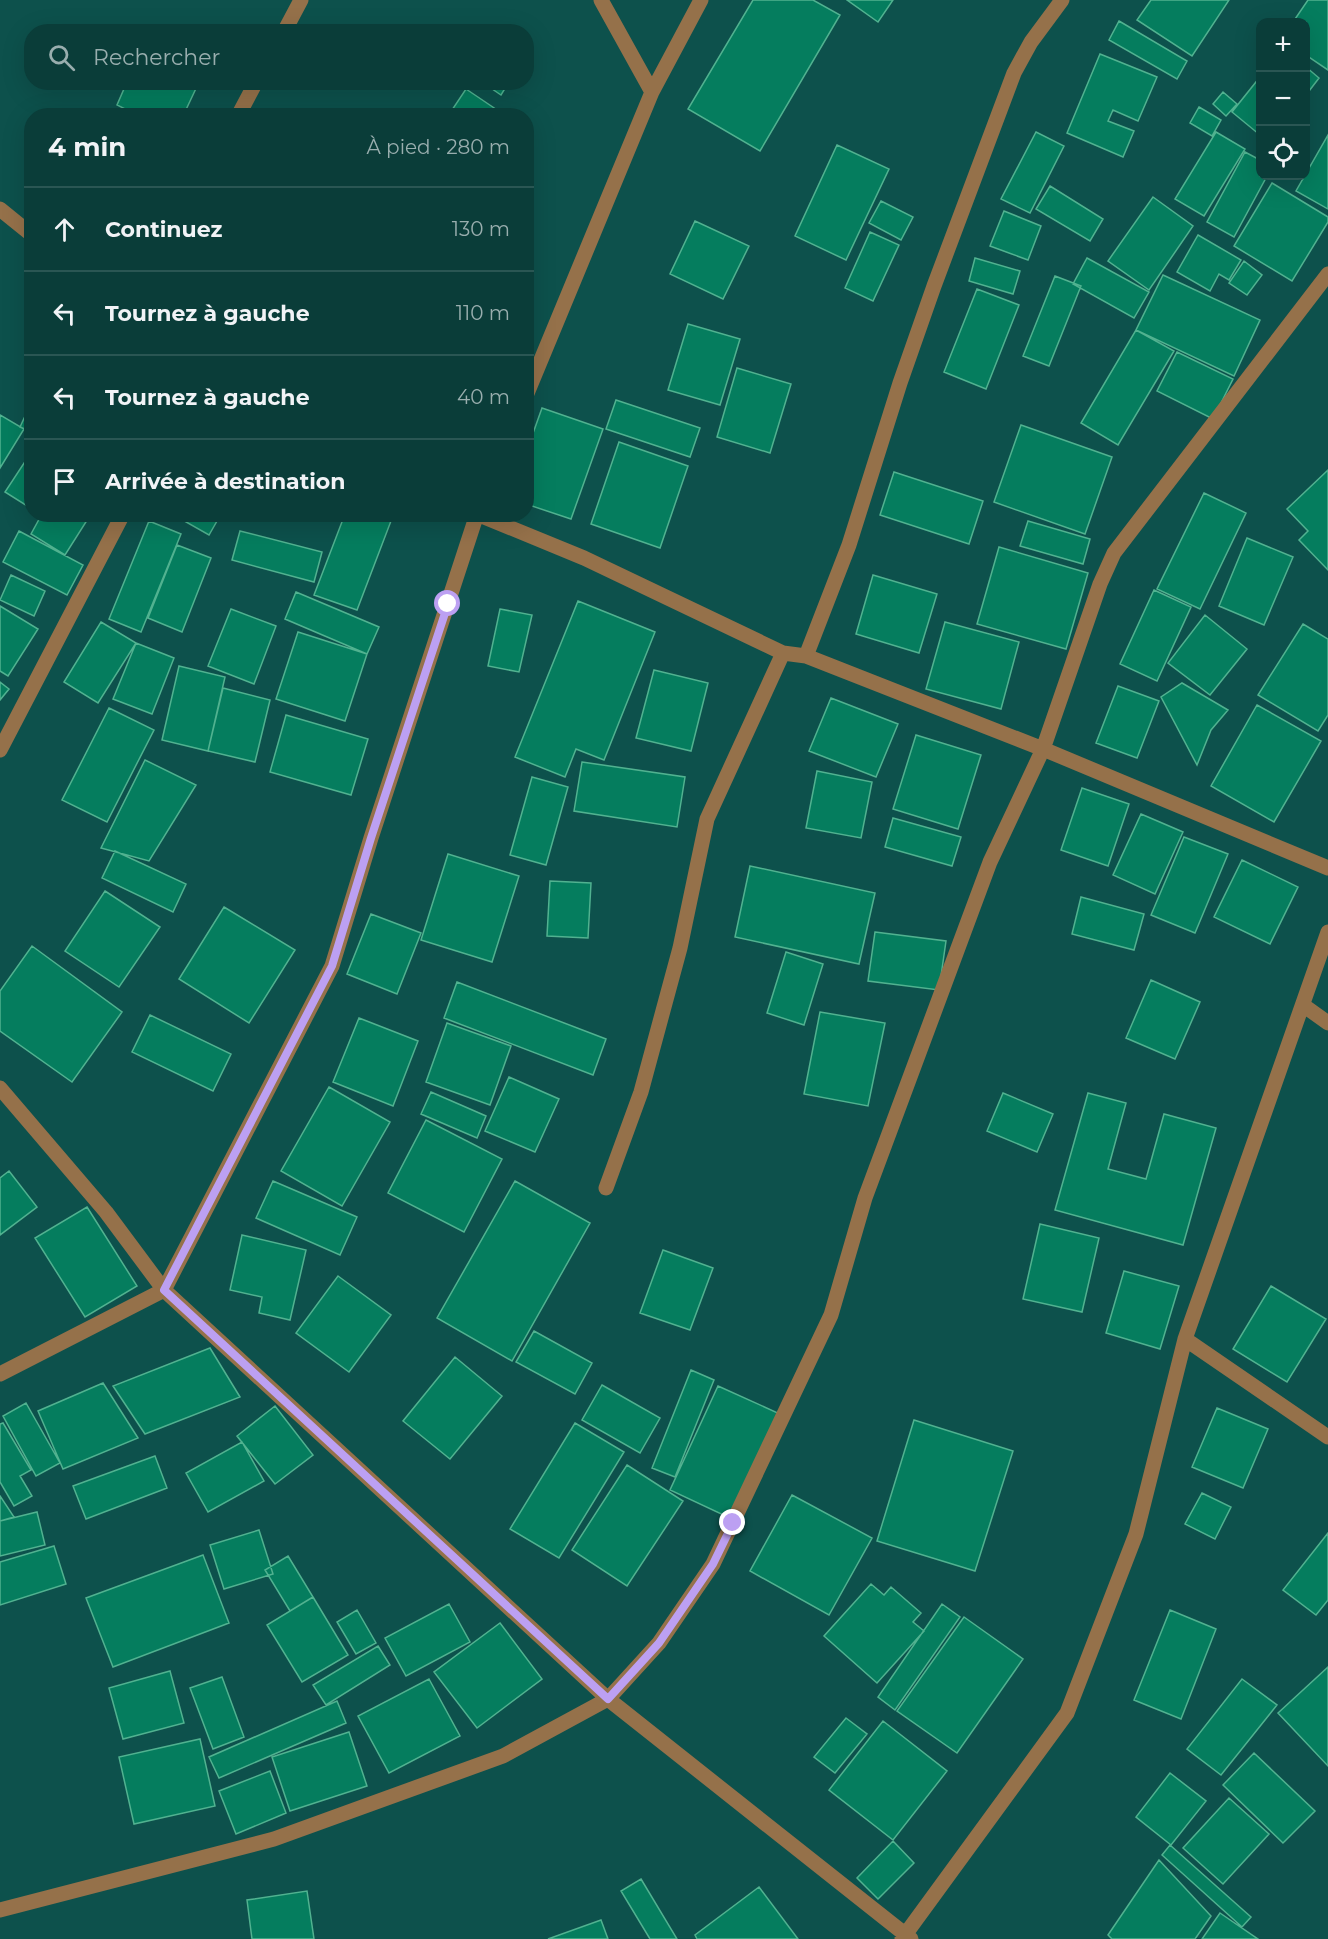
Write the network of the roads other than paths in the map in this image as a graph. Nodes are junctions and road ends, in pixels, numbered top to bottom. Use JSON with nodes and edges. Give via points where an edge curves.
{"nodes":[{"id":1,"x":301,"y":0,"type":"edge"},
{"id":2,"x":601,"y":0,"type":"edge"},
{"id":3,"x":701,"y":0,"type":"edge"},
{"id":4,"x":1062,"y":0,"type":"edge"},
{"id":5,"x":288,"y":24,"type":"edge"},
{"id":6,"x":252,"y":90,"type":"edge"},
{"id":7,"x":652,"y":92,"type":"junction"},
{"id":8,"x":242,"y":108,"type":"edge"},
{"id":9,"x":0,"y":209,"type":"edge"},
{"id":10,"x":24,"y":228,"type":"edge"},
{"id":11,"x":1328,"y":274,"type":"edge"},
{"id":12,"x":534,"y":377,"type":"edge"},
{"id":13,"x":119,"y":522,"type":"edge"},
{"id":14,"x":474,"y":522,"type":"edge"},
{"id":15,"x":496,"y":522,"type":"edge"},
{"id":16,"x":783,"y":653,"type":"junction"},
{"id":17,"x":806,"y":656,"type":"junction"},
{"id":18,"x":1043,"y":749,"type":"junction"},
{"id":19,"x":0,"y":750,"type":"edge"},
{"id":20,"x":1328,"y":868,"type":"edge"},
{"id":21,"x":1328,"y":932,"type":"edge"},
{"id":22,"x":1303,"y":1005,"type":"junction"},
{"id":23,"x":1328,"y":1023,"type":"edge"},
{"id":24,"x":0,"y":1088,"type":"edge"},
{"id":25,"x":606,"y":1188,"type":"dead end"},
{"id":26,"x":164,"y":1290,"type":"junction"},
{"id":27,"x":1185,"y":1340,"type":"junction"},
{"id":28,"x":0,"y":1374,"type":"edge"},
{"id":29,"x":1328,"y":1437,"type":"edge"},
{"id":30,"x":608,"y":1699,"type":"junction"},
{"id":31,"x":0,"y":1910,"type":"edge"},
{"id":32,"x":907,"y":1938,"type":"edge"}],
"edges":[{"from":1,"to":5,"type":"street"},
{"from":2,"to":7,"type":"street"},
{"from":3,"to":7,"type":"street"},
{"from":4,"to":17,"type":"street","via":[[1014,73],[934,286],[849,545]]},
{"from":6,"to":8,"type":"street"},
{"from":7,"to":12,"type":"street"},
{"from":9,"to":10,"type":"street"},
{"from":11,"to":18,"type":"street","via":[[1114,554]]},
{"from":13,"to":19,"type":"street"},
{"from":14,"to":26,"type":"street","via":[[332,966]]},
{"from":15,"to":16,"type":"street","via":[[584,558]]},
{"from":16,"to":17,"type":"street"},
{"from":16,"to":25,"type":"street","via":[[707,819],[677,959],[640,1092]]},
{"from":17,"to":18,"type":"street"},
{"from":18,"to":20,"type":"street"},
{"from":18,"to":30,"type":"street","via":[[990,862],[865,1198],[831,1315],[713,1564],[659,1643]]},
{"from":21,"to":22,"type":"street"},
{"from":22,"to":23,"type":"street"},
{"from":22,"to":27,"type":"street"},
{"from":24,"to":26,"type":"street","via":[[106,1212]]},
{"from":26,"to":28,"type":"street"},
{"from":26,"to":30,"type":"street"},
{"from":27,"to":29,"type":"street"},
{"from":27,"to":32,"type":"street","via":[[1136,1534],[1067,1713]]},
{"from":30,"to":31,"type":"street","via":[[503,1756],[274,1839]]},
{"from":30,"to":32,"type":"street"}]}
